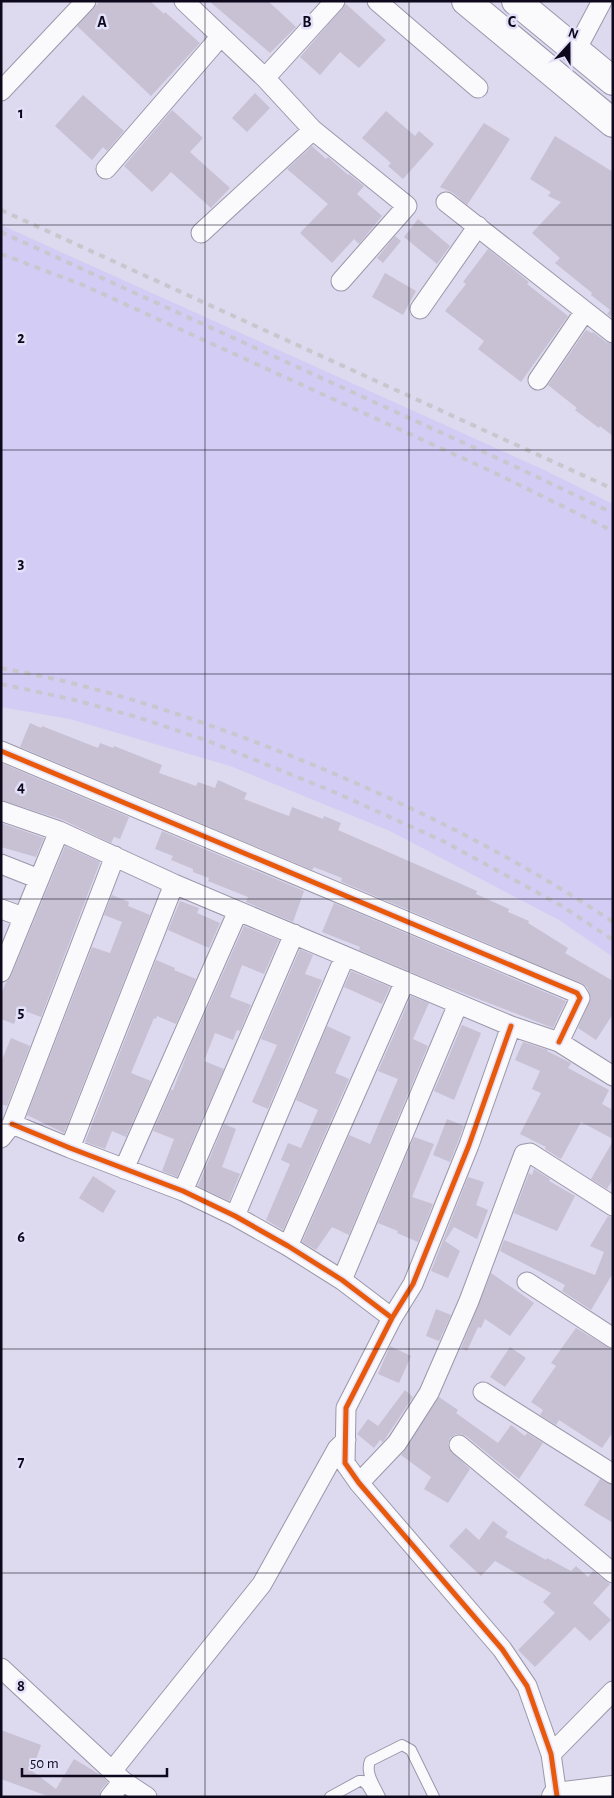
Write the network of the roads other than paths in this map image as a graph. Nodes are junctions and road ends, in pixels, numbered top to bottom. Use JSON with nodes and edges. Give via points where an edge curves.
{"nodes":[{"id":1,"x":86,"y":1,"type":"edge"},
{"id":2,"x":184,"y":1,"type":"edge"},
{"id":3,"x":335,"y":1,"type":"edge"},
{"id":4,"x":378,"y":1,"type":"edge"},
{"id":5,"x":466,"y":1,"type":"edge"},
{"id":6,"x":516,"y":1,"type":"edge"},
{"id":7,"x":602,"y":1,"type":"edge"},
{"id":8,"x":221,"y":36,"type":"junction"},
{"id":9,"x":576,"y":50,"type":"junction"},
{"id":10,"x":265,"y":78,"type":"junction"},
{"id":11,"x":613,"y":81,"type":"edge"},
{"id":12,"x":478,"y":88,"type":"dead end"},
{"id":13,"x":1,"y":91,"type":"edge"},
{"id":14,"x":613,"y":123,"type":"edge"},
{"id":15,"x":313,"y":130,"type":"junction"},
{"id":16,"x":106,"y":168,"type":"dead end"},
{"id":17,"x":446,"y":202,"type":"dead end"},
{"id":18,"x":478,"y":226,"type":"junction"},
{"id":19,"x":201,"y":233,"type":"dead end"},
{"id":20,"x":341,"y":281,"type":"dead end"},
{"id":21,"x":420,"y":309,"type":"dead end"},
{"id":22,"x":584,"y":311,"type":"junction"},
{"id":23,"x":613,"y":333,"type":"edge"},
{"id":24,"x":538,"y":380,"type":"dead end"},
{"id":25,"x":1,"y":751,"type":"edge"},
{"id":26,"x":1,"y":811,"type":"edge"},
{"id":27,"x":59,"y":831,"type":"junction"},
{"id":28,"x":115,"y":856,"type":"junction"},
{"id":29,"x":1,"y":864,"type":"edge"},
{"id":30,"x":39,"y":879,"type":"junction"},
{"id":31,"x":174,"y":884,"type":"junction"},
{"id":32,"x":1,"y":909,"type":"edge"},
{"id":33,"x":238,"y":911,"type":"junction"},
{"id":34,"x":23,"y":917,"type":"junction"},
{"id":35,"x":294,"y":934,"type":"junction"},
{"id":36,"x":345,"y":956,"type":"junction"},
{"id":37,"x":1,"y":971,"type":"edge"},
{"id":38,"x":405,"y":981,"type":"junction"},
{"id":39,"x":458,"y":1004,"type":"junction"},
{"id":40,"x":511,"y":1026,"type":"junction"},
{"id":41,"x":559,"y":1042,"type":"junction"},
{"id":42,"x":613,"y":1076,"type":"edge"},
{"id":43,"x":6,"y":1131,"type":"edge"},
{"id":44,"x":70,"y":1148,"type":"junction"},
{"id":45,"x":124,"y":1169,"type":"junction"},
{"id":46,"x":183,"y":1191,"type":"junction"},
{"id":47,"x":613,"y":1206,"type":"edge"},
{"id":48,"x":235,"y":1216,"type":"junction"},
{"id":49,"x":288,"y":1246,"type":"junction"},
{"id":50,"x":342,"y":1280,"type":"junction"},
{"id":51,"x":527,"y":1282,"type":"dead end"},
{"id":52,"x":392,"y":1318,"type":"junction"},
{"id":53,"x":613,"y":1338,"type":"edge"},
{"id":54,"x":483,"y":1392,"type":"dead end"},
{"id":55,"x":346,"y":1440,"type":"junction"},
{"id":56,"x":460,"y":1445,"type":"dead end"},
{"id":57,"x":613,"y":1474,"type":"edge"},
{"id":58,"x":359,"y":1483,"type":"junction"},
{"id":59,"x":613,"y":1573,"type":"edge"},
{"id":60,"x":1,"y":1668,"type":"edge"},
{"id":61,"x":613,"y":1691,"type":"edge"},
{"id":62,"x":551,"y":1754,"type":"junction"},
{"id":63,"x":117,"y":1776,"type":"junction"},
{"id":64,"x":613,"y":1790,"type":"edge"},
{"id":65,"x":556,"y":1796,"type":"edge"},
{"id":66,"x":110,"y":1797,"type":"edge"},
{"id":67,"x":147,"y":1797,"type":"edge"},
{"id":68,"x":330,"y":1797,"type":"edge"},
{"id":69,"x":374,"y":1797,"type":"edge"},
{"id":70,"x":380,"y":1797,"type":"edge"},
{"id":71,"x":434,"y":1797,"type":"edge"}],
"edges":[{"from":1,"to":13,"type":"street"},
{"from":2,"to":8,"type":"street"},
{"from":3,"to":10,"type":"street"},
{"from":4,"to":12,"type":"street"},
{"from":5,"to":14,"type":"main road"},
{"from":6,"to":9,"type":"main road"},
{"from":7,"to":9,"type":"street"},
{"from":8,"to":10,"type":"street"},
{"from":8,"to":16,"type":"street"},
{"from":9,"to":11,"type":"main road"},
{"from":10,"to":15,"type":"street"},
{"from":15,"to":19,"type":"street"},
{"from":15,"to":20,"type":"street","via":[[407,206]]},
{"from":17,"to":18,"type":"street"},
{"from":18,"to":21,"type":"street"},
{"from":18,"to":22,"type":"street"},
{"from":22,"to":23,"type":"street"},
{"from":22,"to":24,"type":"street"},
{"from":25,"to":41,"type":"street","via":[[577,993],[580,998]]},
{"from":26,"to":27,"type":"street"},
{"from":27,"to":28,"type":"street"},
{"from":27,"to":30,"type":"street"},
{"from":28,"to":31,"type":"street"},
{"from":28,"to":43,"type":"street"},
{"from":29,"to":30,"type":"street"},
{"from":30,"to":34,"type":"street"},
{"from":31,"to":33,"type":"street"},
{"from":31,"to":44,"type":"street"},
{"from":32,"to":34,"type":"street"},
{"from":33,"to":35,"type":"street"},
{"from":33,"to":45,"type":"street"},
{"from":34,"to":37,"type":"street"},
{"from":35,"to":36,"type":"street"},
{"from":35,"to":46,"type":"street"},
{"from":36,"to":38,"type":"street"},
{"from":36,"to":48,"type":"street"},
{"from":38,"to":39,"type":"street"},
{"from":38,"to":49,"type":"street"},
{"from":39,"to":40,"type":"street"},
{"from":39,"to":50,"type":"street"},
{"from":40,"to":41,"type":"street"},
{"from":40,"to":52,"type":"street","via":[[413,1284]]},
{"from":41,"to":42,"type":"street"},
{"from":43,"to":44,"type":"street"},
{"from":44,"to":45,"type":"street"},
{"from":45,"to":46,"type":"street"},
{"from":46,"to":48,"type":"street"},
{"from":47,"to":58,"type":"street","via":[[530,1154],[524,1154],[468,1301],[428,1393],[397,1443]]},
{"from":48,"to":49,"type":"street"},
{"from":49,"to":50,"type":"street"},
{"from":50,"to":52,"type":"street"},
{"from":51,"to":53,"type":"street"},
{"from":52,"to":55,"type":"street","via":[[346,1408]]},
{"from":54,"to":57,"type":"street"},
{"from":55,"to":58,"type":"street","via":[[345,1463]]},
{"from":55,"to":63,"type":"street","via":[[337,1449],[262,1584]]},
{"from":56,"to":59,"type":"street"},
{"from":58,"to":62,"type":"street","via":[[502,1649],[527,1686]]},
{"from":60,"to":63,"type":"street"},
{"from":61,"to":62,"type":"street"},
{"from":62,"to":65,"type":"street"},
{"from":63,"to":66,"type":"street"},
{"from":63,"to":67,"type":"street"},
{"from":64,"to":65,"type":"main road"},
{"from":68,"to":69,"type":"lane","via":[[363,1781]]},
{"from":70,"to":71,"type":"lane","via":[[368,1771],[370,1761],[402,1745],[411,1750]]}]}
